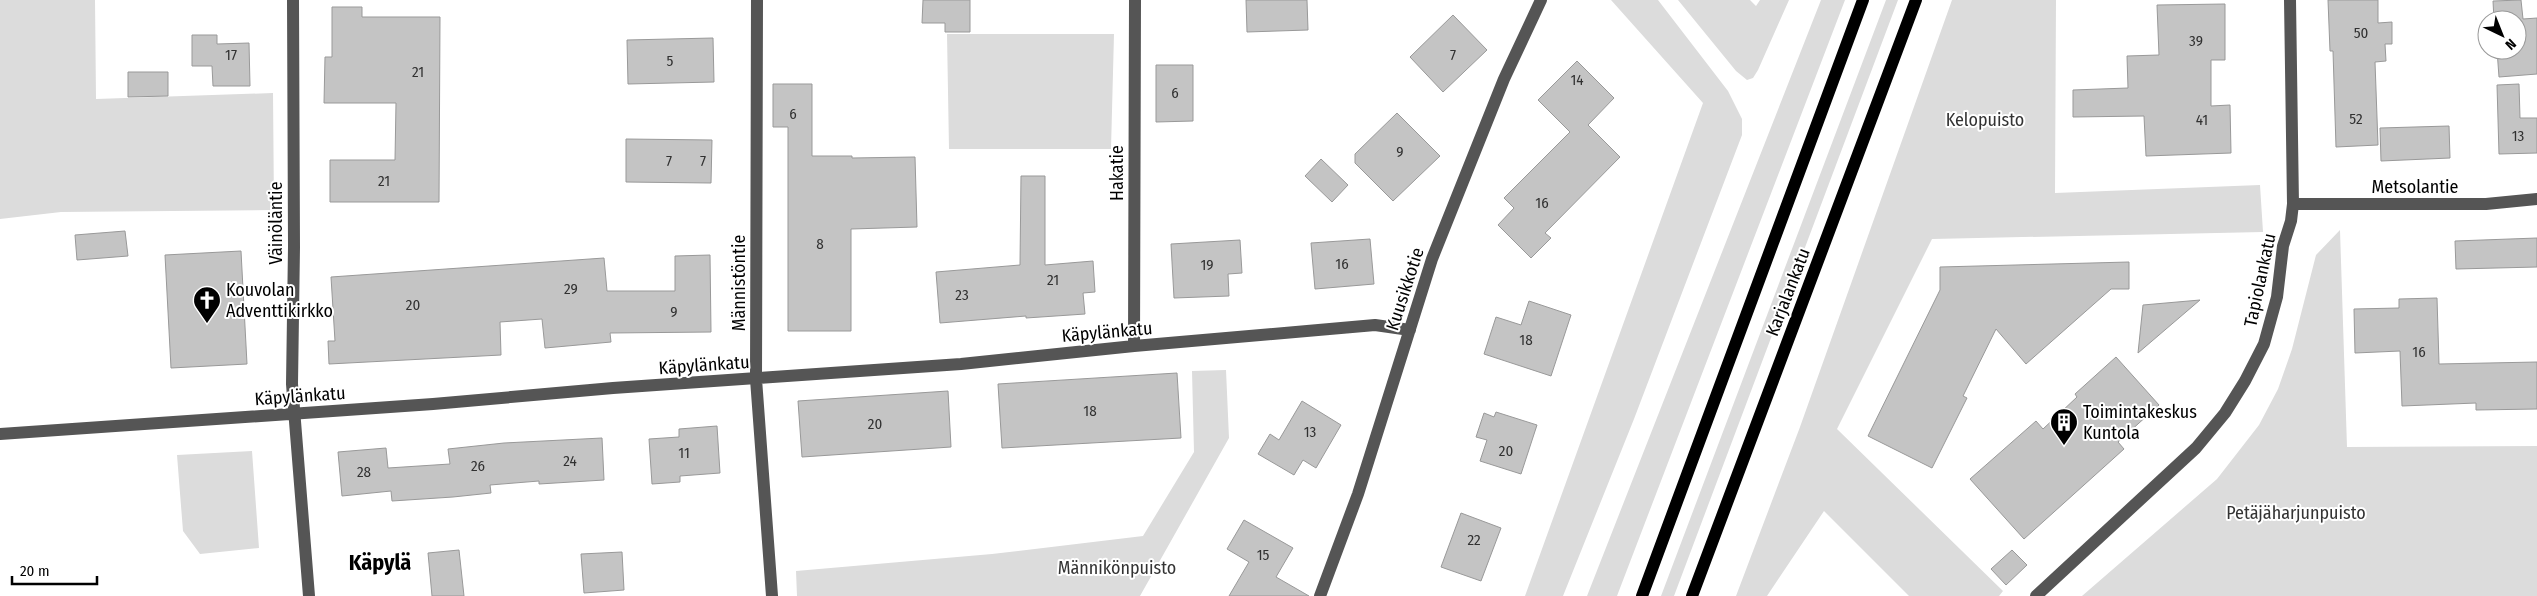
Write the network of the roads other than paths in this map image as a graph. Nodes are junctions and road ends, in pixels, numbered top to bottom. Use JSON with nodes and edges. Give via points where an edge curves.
{"nodes":[{"id":1,"x":293,"y":0,"type":"edge"},
{"id":2,"x":757,"y":0,"type":"edge"},
{"id":3,"x":1135,"y":0,"type":"edge"},
{"id":4,"x":1541,"y":0,"type":"edge"},
{"id":5,"x":1864,"y":0,"type":"edge"},
{"id":6,"x":1916,"y":0,"type":"edge"},
{"id":7,"x":2290,"y":0,"type":"edge"},
{"id":8,"x":2537,"y":199,"type":"edge"},
{"id":9,"x":2293,"y":204,"type":"junction"},
{"id":10,"x":1410,"y":330,"type":"junction"},
{"id":11,"x":1134,"y":346,"type":"junction"},
{"id":12,"x":756,"y":379,"type":"junction"},
{"id":13,"x":293,"y":414,"type":"junction"},
{"id":14,"x":0,"y":434,"type":"edge"},
{"id":15,"x":308,"y":596,"type":"edge"},
{"id":16,"x":772,"y":596,"type":"edge"},
{"id":17,"x":1320,"y":596,"type":"edge"},
{"id":18,"x":1642,"y":596,"type":"edge"},
{"id":19,"x":1692,"y":596,"type":"edge"},
{"id":20,"x":2036,"y":596,"type":"edge"}],
"edges":[{"from":1,"to":13,"type":"street","name":"Väinöläntie"},
{"from":2,"to":12,"type":"street","name":"Männistöntie"},
{"from":3,"to":11,"type":"street","name":"Hakatie"},
{"from":4,"to":10,"type":"street","name":"Kuusikkotie","via":[[1472,157],[1432,259]]},
{"from":5,"to":18,"type":"main road","name":"Karjalankatu"},
{"from":6,"to":19,"type":"main road","name":"Karjalankatu"},
{"from":7,"to":9,"type":"street","name":"Tapiolankatu"},
{"from":8,"to":9,"type":"street","name":"Metsolantie","via":[[2486,204]]},
{"from":9,"to":20,"type":"street","name":"Tapiolankatu","via":[[2283,246],[2277,297],[2264,344],[2225,413],[2196,448]]},
{"from":10,"to":11,"type":"street","name":"Käpylänkatu","via":[[1375,325]]},
{"from":10,"to":17,"type":"street","name":"Kuusikkotie","via":[[1350,520]]},
{"from":11,"to":12,"type":"street","name":"Käpylänkatu","via":[[961,364]]},
{"from":12,"to":13,"type":"street","name":"Käpylänkatu"},
{"from":12,"to":16,"type":"street","name":"Männistöntie"},
{"from":13,"to":14,"type":"street","name":"Käpylänkatu"},
{"from":13,"to":15,"type":"street","name":"Väinöläntie"}]}
